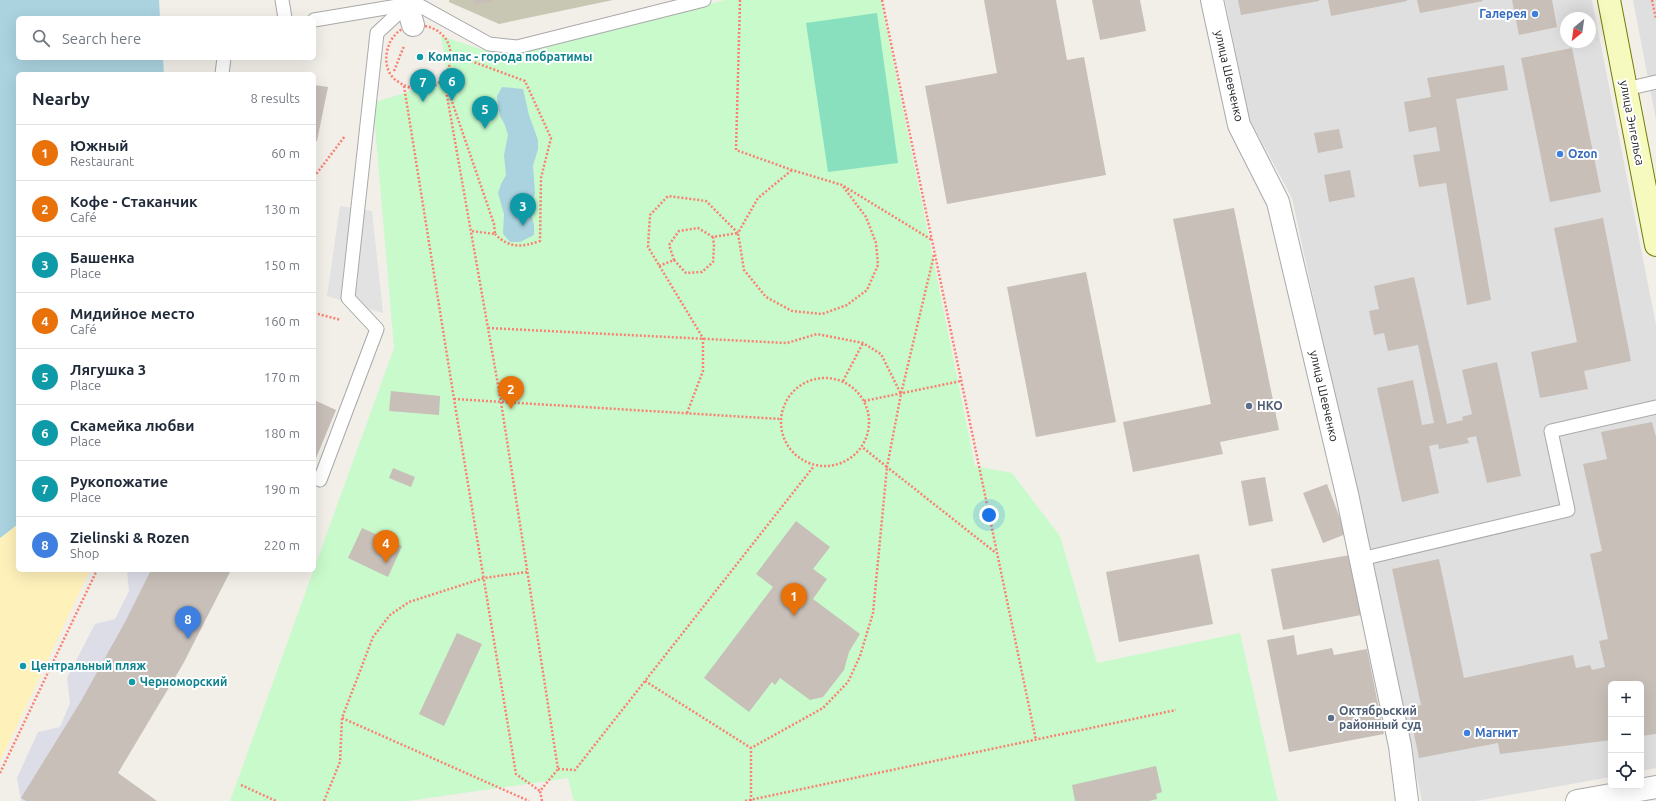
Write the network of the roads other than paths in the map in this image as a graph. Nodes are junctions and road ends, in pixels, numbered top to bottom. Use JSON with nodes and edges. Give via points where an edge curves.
{"nodes":[{"id":1,"x":282,"y":0,"type":"edge"},
{"id":2,"x":704,"y":0,"type":"edge"},
{"id":3,"x":1609,"y":0,"type":"edge"},
{"id":4,"x":1212,"y":2,"type":"edge"},
{"id":5,"x":409,"y":10,"type":"edge"},
{"id":6,"x":285,"y":16,"type":"edge"},
{"id":7,"x":316,"y":20,"type":"edge"},
{"id":8,"x":224,"y":60,"type":"edge"},
{"id":9,"x":222,"y":72,"type":"edge"},
{"id":10,"x":1656,"y":82,"type":"edge"},
{"id":11,"x":1626,"y":89,"type":"junction"},
{"id":12,"x":1656,"y":245,"type":"edge"},
{"id":13,"x":1656,"y":406,"type":"edge"},
{"id":14,"x":320,"y":480,"type":"dead end"},
{"id":15,"x":1361,"y":559,"type":"junction"},
{"id":16,"x":1650,"y":792,"type":"edge"},
{"id":17,"x":1407,"y":801,"type":"edge"},
{"id":18,"x":1577,"y":801,"type":"edge"}],
"edges":[{"from":1,"to":6,"type":"lane"},
{"from":2,"to":5,"type":"lane","via":[[517,47],[489,44],[415,3]]},
{"from":3,"to":11,"type":"street","name":"улица Энгельса"},
{"from":4,"to":15,"type":"street","name":"улица Шевченко","via":[[1239,125],[1278,202]]},
{"from":5,"to":7,"type":"lane"},
{"from":5,"to":14,"type":"lane","via":[[377,33],[348,298],[377,329]]},
{"from":8,"to":9,"type":"lane"},
{"from":10,"to":11,"type":"lane"},
{"from":11,"to":12,"type":"street","name":"улица Энгельса"},
{"from":13,"to":15,"type":"lane","via":[[1551,431],[1568,510]]},
{"from":15,"to":17,"type":"street","name":"улица Шевченко","via":[[1400,746]]},
{"from":16,"to":18,"type":"street"}]}
